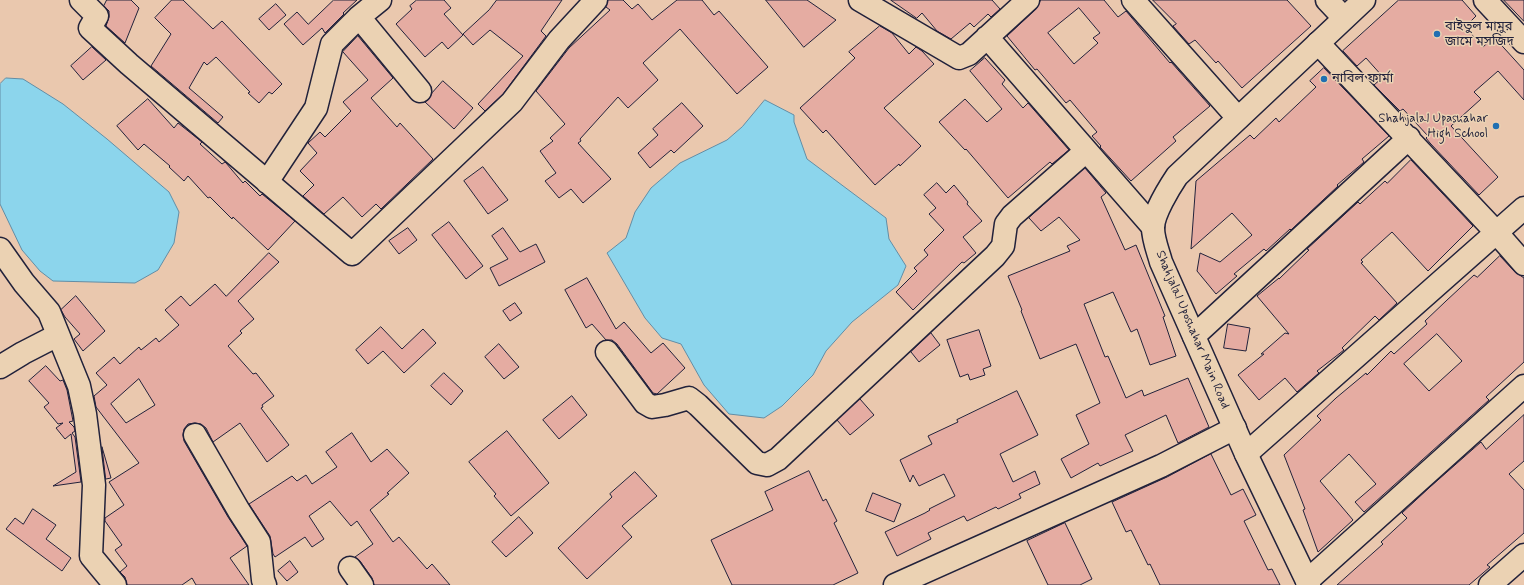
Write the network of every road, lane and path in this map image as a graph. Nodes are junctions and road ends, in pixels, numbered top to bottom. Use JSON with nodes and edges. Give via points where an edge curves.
{"nodes":[{"id":1,"x":81,"y":0,"type":"edge"},
{"id":2,"x":380,"y":0,"type":"edge"},
{"id":3,"x":596,"y":0,"type":"edge"},
{"id":4,"x":860,"y":0,"type":"edge"},
{"id":5,"x":1028,"y":0,"type":"edge"},
{"id":6,"x":1133,"y":0,"type":"edge"},
{"id":7,"x":1327,"y":0,"type":"edge"},
{"id":8,"x":1364,"y":0,"type":"edge"},
{"id":9,"x":1485,"y":0,"type":"edge"},
{"id":10,"x":359,"y":17,"type":"junction"},
{"id":11,"x":1344,"y":18,"type":"junction"},
{"id":12,"x":987,"y":37,"type":"junction"},
{"id":13,"x":1523,"y":38,"type":"edge"},
{"id":14,"x":1318,"y":43,"type":"junction"},
{"id":15,"x":420,"y":91,"type":"dead end"},
{"id":16,"x":1238,"y":118,"type":"junction"},
{"id":17,"x":1409,"y":138,"type":"junction"},
{"id":18,"x":1086,"y":152,"type":"junction"},
{"id":19,"x":267,"y":182,"type":"junction"},
{"id":20,"x":1524,"y":208,"type":"edge"},
{"id":21,"x":1153,"y":227,"type":"junction"},
{"id":22,"x":1496,"y":232,"type":"junction"},
{"id":23,"x":0,"y":249,"type":"edge"},
{"id":24,"x":1524,"y":264,"type":"edge"},
{"id":25,"x":58,"y":335,"type":"junction"},
{"id":26,"x":1194,"y":336,"type":"junction"},
{"id":27,"x":607,"y":352,"type":"dead end"},
{"id":28,"x":0,"y":367,"type":"edge"},
{"id":29,"x":1524,"y":386,"type":"edge"},
{"id":30,"x":1235,"y":428,"type":"junction"},
{"id":31,"x":195,"y":435,"type":"dead end"},
{"id":32,"x":1246,"y":454,"type":"junction"},
{"id":33,"x":1524,"y":555,"type":"edge"},
{"id":34,"x":1308,"y":583,"type":"edge"},
{"id":35,"x":115,"y":585,"type":"edge"},
{"id":36,"x":265,"y":585,"type":"edge"},
{"id":37,"x":895,"y":585,"type":"edge"},
{"id":38,"x":1490,"y":585,"type":"edge"}],
"edges":[{"from":1,"to":19,"type":"street","via":[[97,16],[90,28]]},
{"from":2,"to":10,"type":"street"},
{"from":3,"to":19,"type":"street","via":[[559,40],[512,102],[352,254]]},
{"from":4,"to":12,"type":"street","via":[[959,58],[969,54]]},
{"from":5,"to":12,"type":"street"},
{"from":6,"to":16,"type":"street"},
{"from":7,"to":11,"type":"street"},
{"from":8,"to":11,"type":"street"},
{"from":9,"to":13,"type":"street"},
{"from":10,"to":15,"type":"street"},
{"from":10,"to":19,"type":"street","via":[[332,44],[316,108]]},
{"from":11,"to":14,"type":"street"},
{"from":12,"to":18,"type":"street"},
{"from":14,"to":16,"type":"street"},
{"from":14,"to":17,"type":"street"},
{"from":16,"to":21,"type":"street","via":[[1176,176],[1166,193]]},
{"from":17,"to":22,"type":"street"},
{"from":17,"to":26,"type":"street"},
{"from":18,"to":21,"type":"street"},
{"from":18,"to":27,"type":"street","via":[[1012,216],[1006,224],[1003,246],[996,256],[784,454],[767,465],[757,464],[689,398],[652,407],[645,403]]},
{"from":20,"to":22,"type":"street"},
{"from":21,"to":26,"type":"street","name":"Shahjalal Uposhahar Main Road","via":[[1161,262]]},
{"from":22,"to":24,"type":"street"},
{"from":22,"to":32,"type":"street"},
{"from":23,"to":25,"type":"street","via":[[49,312]]},
{"from":25,"to":28,"type":"street","via":[[23,352]]},
{"from":25,"to":35,"type":"street","via":[[79,386],[85,414],[94,485],[91,556]]},
{"from":26,"to":30,"type":"street","name":"Shahjalal Uposhahar Main Road"},
{"from":29,"to":34,"type":"street"},
{"from":30,"to":32,"type":"street","name":"Shahjalal Uposhahar Main Road"},
{"from":30,"to":37,"type":"street","via":[[1154,469]]},
{"from":31,"to":36,"type":"street","via":[[238,511],[259,542],[262,580]]},
{"from":32,"to":34,"type":"street","name":"Shahjalal Uposhahar Main Road"},
{"from":33,"to":38,"type":"street"}]}
